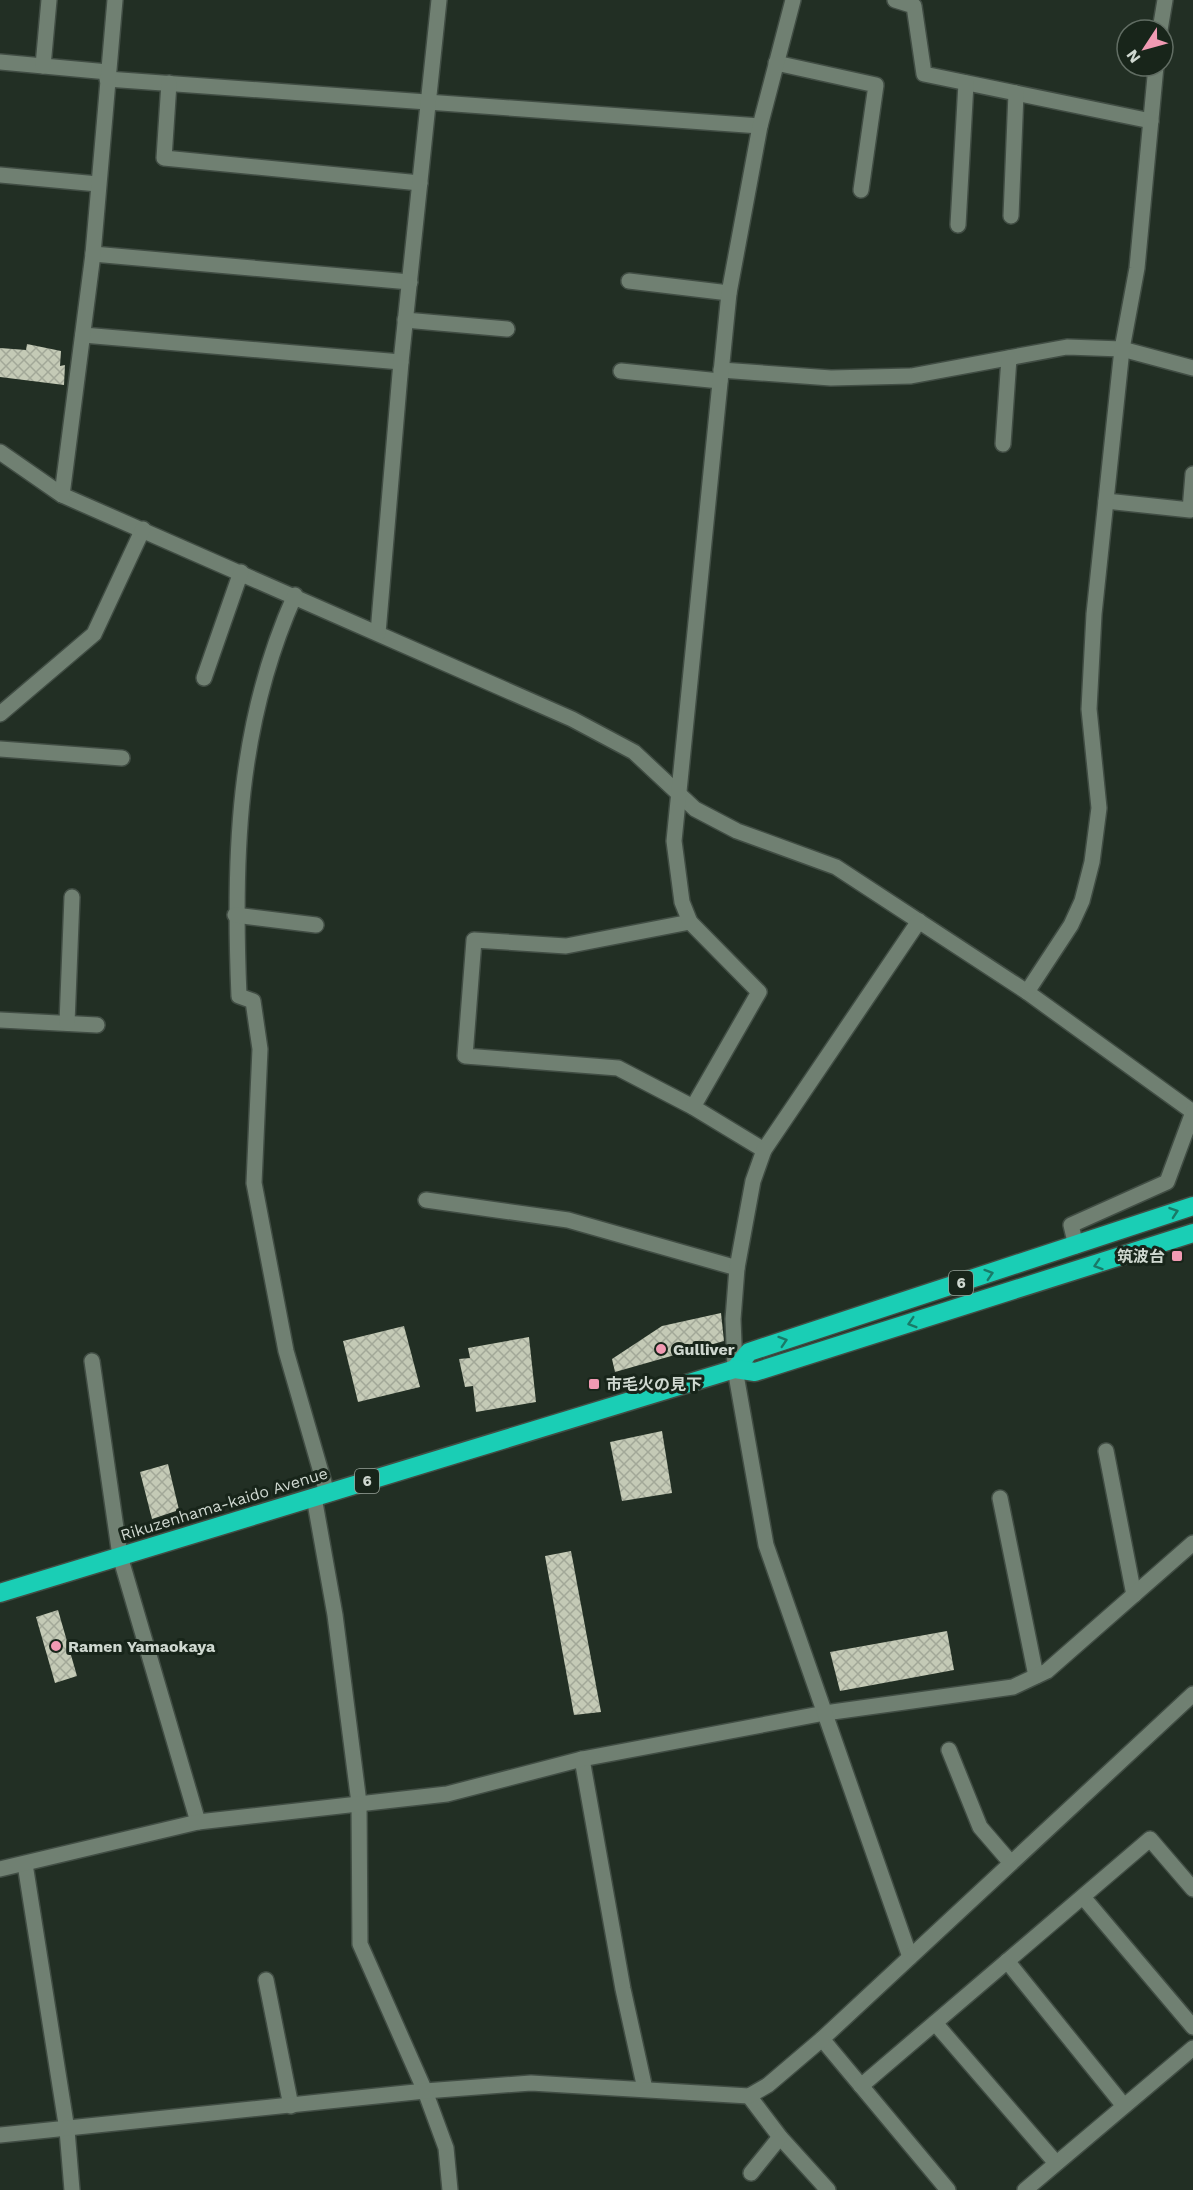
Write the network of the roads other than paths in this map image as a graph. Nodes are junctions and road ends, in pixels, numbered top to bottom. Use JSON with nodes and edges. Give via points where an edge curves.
{"nodes":[{"id":1,"x":49,"y":0,"type":"edge"},
{"id":2,"x":115,"y":0,"type":"edge"},
{"id":3,"x":439,"y":0,"type":"edge"},
{"id":4,"x":794,"y":0,"type":"edge"},
{"id":5,"x":896,"y":0,"type":"edge"},
{"id":6,"x":1165,"y":0,"type":"edge"},
{"id":7,"x":1162,"y":18,"type":"edge"},
{"id":8,"x":0,"y":62,"type":"edge"},
{"id":9,"x":776,"y":63,"type":"junction"},
{"id":10,"x":43,"y":66,"type":"junction"},
{"id":11,"x":107,"y":75,"type":"junction"},
{"id":12,"x":1155,"y":78,"type":"edge"},
{"id":13,"x":169,"y":83,"type":"junction"},
{"id":14,"x":966,"y":83,"type":"junction"},
{"id":15,"x":1016,"y":93,"type":"junction"},
{"id":16,"x":429,"y":104,"type":"junction"},
{"id":17,"x":1151,"y":121,"type":"junction"},
{"id":18,"x":760,"y":126,"type":"junction"},
{"id":19,"x":0,"y":175,"type":"edge"},
{"id":20,"x":420,"y":183,"type":"junction"},
{"id":21,"x":98,"y":184,"type":"junction"},
{"id":22,"x":861,"y":190,"type":"dead end"},
{"id":23,"x":1011,"y":216,"type":"dead end"},
{"id":24,"x":958,"y":225,"type":"dead end"},
{"id":25,"x":93,"y":254,"type":"junction"},
{"id":26,"x":629,"y":281,"type":"dead end"},
{"id":27,"x":410,"y":282,"type":"junction"},
{"id":28,"x":729,"y":293,"type":"junction"},
{"id":29,"x":405,"y":320,"type":"junction"},
{"id":30,"x":507,"y":329,"type":"dead end"},
{"id":31,"x":83,"y":335,"type":"junction"},
{"id":32,"x":1122,"y":349,"type":"junction"},
{"id":33,"x":1009,"y":358,"type":"junction"},
{"id":34,"x":401,"y":362,"type":"junction"},
{"id":35,"x":1193,"y":368,"type":"edge"},
{"id":36,"x":621,"y":371,"type":"dead end"},
{"id":37,"x":721,"y":376,"type":"junction"},
{"id":38,"x":1003,"y":444,"type":"dead end"},
{"id":39,"x":0,"y":452,"type":"edge"},
{"id":40,"x":1193,"y":474,"type":"edge"},
{"id":41,"x":62,"y":495,"type":"junction"},
{"id":42,"x":1106,"y":501,"type":"junction"},
{"id":43,"x":143,"y":529,"type":"junction"},
{"id":44,"x":241,"y":572,"type":"junction"},
{"id":45,"x":295,"y":595,"type":"junction"},
{"id":46,"x":378,"y":633,"type":"junction"},
{"id":47,"x":204,"y":678,"type":"dead end"},
{"id":48,"x":0,"y":714,"type":"edge"},
{"id":49,"x":0,"y":749,"type":"edge"},
{"id":50,"x":122,"y":758,"type":"dead end"},
{"id":51,"x":678,"y":794,"type":"junction"},
{"id":52,"x":72,"y":897,"type":"dead end"},
{"id":53,"x":235,"y":915,"type":"junction"},
{"id":54,"x":919,"y":921,"type":"junction"},
{"id":55,"x":690,"y":922,"type":"junction"},
{"id":56,"x":316,"y":924,"type":"dead end"},
{"id":57,"x":1027,"y":992,"type":"junction"},
{"id":58,"x":0,"y":1020,"type":"edge"},
{"id":59,"x":67,"y":1023,"type":"junction"},
{"id":60,"x":97,"y":1025,"type":"dead end"},
{"id":61,"x":693,"y":1107,"type":"junction"},
{"id":62,"x":1193,"y":1112,"type":"edge"},
{"id":63,"x":764,"y":1150,"type":"junction"},
{"id":64,"x":426,"y":1200,"type":"dead end"},
{"id":65,"x":1193,"y":1206,"type":"edge"},
{"id":66,"x":1193,"y":1233,"type":"edge"},
{"id":67,"x":1076,"y":1246,"type":"junction"},
{"id":68,"x":737,"y":1268,"type":"junction"},
{"id":69,"x":92,"y":1361,"type":"dead end"},
{"id":70,"x":735,"y":1369,"type":"junction"},
{"id":71,"x":1107,"y":1451,"type":"dead end"},
{"id":72,"x":321,"y":1495,"type":"junction"},
{"id":73,"x":1000,"y":1498,"type":"dead end"},
{"id":74,"x":1193,"y":1542,"type":"edge"},
{"id":75,"x":120,"y":1556,"type":"junction"},
{"id":76,"x":0,"y":1593,"type":"edge"},
{"id":77,"x":1134,"y":1595,"type":"junction"},
{"id":78,"x":1036,"y":1676,"type":"junction"},
{"id":79,"x":1193,"y":1694,"type":"edge"},
{"id":80,"x":825,"y":1713,"type":"junction"},
{"id":81,"x":949,"y":1750,"type":"dead end"},
{"id":82,"x":582,"y":1758,"type":"junction"},
{"id":83,"x":359,"y":1803,"type":"junction"},
{"id":84,"x":198,"y":1822,"type":"junction"},
{"id":85,"x":1011,"y":1863,"type":"junction"},
{"id":86,"x":25,"y":1864,"type":"junction"},
{"id":87,"x":0,"y":1869,"type":"edge"},
{"id":88,"x":1193,"y":1889,"type":"edge"},
{"id":89,"x":1083,"y":1897,"type":"junction"},
{"id":90,"x":910,"y":1957,"type":"junction"},
{"id":91,"x":1007,"y":1961,"type":"junction"},
{"id":92,"x":266,"y":1980,"type":"dead end"},
{"id":93,"x":935,"y":2023,"type":"junction"},
{"id":94,"x":1193,"y":2027,"type":"edge"},
{"id":95,"x":822,"y":2039,"type":"junction"},
{"id":96,"x":1193,"y":2048,"type":"edge"},
{"id":97,"x":861,"y":2086,"type":"junction"},
{"id":98,"x":645,"y":2089,"type":"junction"},
{"id":99,"x":424,"y":2091,"type":"junction"},
{"id":100,"x":749,"y":2096,"type":"junction"},
{"id":101,"x":291,"y":2106,"type":"junction"},
{"id":102,"x":1124,"y":2106,"type":"junction"},
{"id":103,"x":67,"y":2130,"type":"junction"},
{"id":104,"x":0,"y":2135,"type":"edge"},
{"id":105,"x":780,"y":2137,"type":"junction"},
{"id":106,"x":1056,"y":2163,"type":"junction"},
{"id":107,"x":751,"y":2173,"type":"dead end"},
{"id":108,"x":72,"y":2190,"type":"edge"},
{"id":109,"x":450,"y":2190,"type":"edge"},
{"id":110,"x":828,"y":2190,"type":"edge"},
{"id":111,"x":948,"y":2190,"type":"edge"},
{"id":112,"x":1025,"y":2190,"type":"edge"}],
"edges":[{"from":1,"to":10,"type":"street"},
{"from":2,"to":11,"type":"street"},
{"from":3,"to":16,"type":"street"},
{"from":4,"to":9,"type":"street"},
{"from":5,"to":14,"type":"street","via":[[914,6],[924,74]]},
{"from":6,"to":7,"type":"street"},
{"from":8,"to":10,"type":"street"},
{"from":9,"to":18,"type":"street"},
{"from":9,"to":22,"type":"street","via":[[876,85]]},
{"from":10,"to":11,"type":"street"},
{"from":11,"to":13,"type":"street"},
{"from":11,"to":21,"type":"street"},
{"from":12,"to":17,"type":"street"},
{"from":13,"to":16,"type":"street"},
{"from":13,"to":20,"type":"street","via":[[164,158]]},
{"from":14,"to":15,"type":"street"},
{"from":14,"to":24,"type":"street"},
{"from":15,"to":17,"type":"street"},
{"from":15,"to":23,"type":"street"},
{"from":16,"to":18,"type":"street"},
{"from":16,"to":20,"type":"street"},
{"from":17,"to":32,"type":"street","via":[[1137,268]]},
{"from":18,"to":28,"type":"street"},
{"from":19,"to":21,"type":"street"},
{"from":20,"to":27,"type":"street"},
{"from":21,"to":25,"type":"street"},
{"from":25,"to":27,"type":"street"},
{"from":25,"to":31,"type":"street"},
{"from":26,"to":28,"type":"street"},
{"from":27,"to":29,"type":"street"},
{"from":28,"to":37,"type":"street"},
{"from":29,"to":30,"type":"street"},
{"from":29,"to":34,"type":"street"},
{"from":31,"to":34,"type":"street"},
{"from":31,"to":41,"type":"street"},
{"from":32,"to":33,"type":"street","via":[[1067,347]]},
{"from":32,"to":35,"type":"street"},
{"from":32,"to":42,"type":"street"},
{"from":33,"to":37,"type":"street","via":[[911,376]]},
{"from":33,"to":38,"type":"street"},
{"from":34,"to":46,"type":"street"},
{"from":36,"to":37,"type":"street"},
{"from":37,"to":51,"type":"street"},
{"from":39,"to":41,"type":"street"},
{"from":40,"to":42,"type":"street","via":[[1190,510]]},
{"from":41,"to":43,"type":"street"},
{"from":42,"to":57,"type":"street","via":[[1089,709],[1099,808],[1092,862],[1082,901],[1071,924]]},
{"from":43,"to":44,"type":"street"},
{"from":43,"to":48,"type":"street","via":[[94,634]]},
{"from":44,"to":45,"type":"street"},
{"from":44,"to":47,"type":"street"},
{"from":45,"to":46,"type":"street"},
{"from":45,"to":53,"type":"street","via":[[279,630],[254,710],[239,830]]},
{"from":46,"to":51,"type":"street","via":[[583,724],[634,753]]},
{"from":49,"to":50,"type":"street"},
{"from":51,"to":54,"type":"street","via":[[695,809],[737,831],[836,867]]},
{"from":51,"to":55,"type":"street","via":[[674,842],[682,902]]},
{"from":52,"to":59,"type":"street"},
{"from":53,"to":56,"type":"street"},
{"from":53,"to":72,"type":"street","via":[[239,996],[254,1001],[260,1049],[254,1183],[286,1351]]},
{"from":54,"to":57,"type":"street"},
{"from":54,"to":63,"type":"street"},
{"from":55,"to":61,"type":"street","via":[[759,992]]},
{"from":55,"to":61,"type":"street","via":[[566,946],[474,940],[465,1056],[618,1068]]},
{"from":57,"to":62,"type":"street"},
{"from":58,"to":59,"type":"street"},
{"from":59,"to":60,"type":"street"},
{"from":61,"to":63,"type":"street"},
{"from":62,"to":67,"type":"street","via":[[1167,1182],[1071,1225]]},
{"from":63,"to":68,"type":"street","via":[[753,1181]]},
{"from":64,"to":68,"type":"street","via":[[568,1220]]},
{"from":67,"to":65,"type":"highway","name":"Rikuzenhama-kaido Avenue","number":"6","one_way":true},
{"from":66,"to":70,"type":"highway","name":"Rikuzenhama-kaido Avenue","number":"6","one_way":true,"via":[[755,1372]]},
{"from":70,"to":67,"type":"highway","name":"Rikuzenhama-kaido Avenue","number":"6","one_way":true,"via":[[749,1352]]},
{"from":68,"to":70,"type":"street"},
{"from":69,"to":75,"type":"street"},
{"from":70,"to":72,"type":"highway","name":"Rikuzenhama-kaido Avenue","number":"6"},
{"from":70,"to":80,"type":"street","via":[[766,1545]]},
{"from":71,"to":77,"type":"street"},
{"from":72,"to":75,"type":"highway","name":"Rikuzenhama-kaido Avenue","number":"6"},
{"from":72,"to":83,"type":"street"},
{"from":73,"to":78,"type":"street"},
{"from":74,"to":77,"type":"street"},
{"from":75,"to":76,"type":"highway","name":"Rikuzenhama-kaido Avenue","number":"6"},
{"from":75,"to":84,"type":"street"},
{"from":77,"to":78,"type":"street","via":[[1047,1671]]},
{"from":78,"to":80,"type":"street","via":[[1013,1687]]},
{"from":79,"to":85,"type":"street"},
{"from":80,"to":82,"type":"street"},
{"from":80,"to":90,"type":"street"},
{"from":81,"to":85,"type":"street","via":[[980,1827]]},
{"from":82,"to":83,"type":"street","via":[[447,1794]]},
{"from":82,"to":98,"type":"street"},
{"from":83,"to":84,"type":"street"},
{"from":83,"to":99,"type":"street","via":[[360,1944]]},
{"from":84,"to":86,"type":"street"},
{"from":85,"to":90,"type":"street"},
{"from":86,"to":87,"type":"street"},
{"from":86,"to":103,"type":"street"},
{"from":88,"to":89,"type":"street","via":[[1150,1839]]},
{"from":89,"to":91,"type":"street"},
{"from":89,"to":94,"type":"street"},
{"from":90,"to":95,"type":"street"},
{"from":91,"to":93,"type":"street"},
{"from":91,"to":102,"type":"street"},
{"from":92,"to":101,"type":"street"},
{"from":93,"to":97,"type":"street"},
{"from":93,"to":106,"type":"street"},
{"from":95,"to":97,"type":"street"},
{"from":95,"to":100,"type":"street","via":[[768,2085]]},
{"from":96,"to":102,"type":"street"},
{"from":97,"to":111,"type":"street"},
{"from":98,"to":99,"type":"street","via":[[531,2083]]},
{"from":98,"to":100,"type":"street"},
{"from":99,"to":101,"type":"street"},
{"from":99,"to":109,"type":"street","via":[[446,2148]]},
{"from":100,"to":105,"type":"street"},
{"from":101,"to":103,"type":"street"},
{"from":102,"to":106,"type":"street"},
{"from":103,"to":104,"type":"street"},
{"from":103,"to":108,"type":"street"},
{"from":105,"to":107,"type":"street"},
{"from":105,"to":110,"type":"street"},
{"from":106,"to":112,"type":"street"}]}
